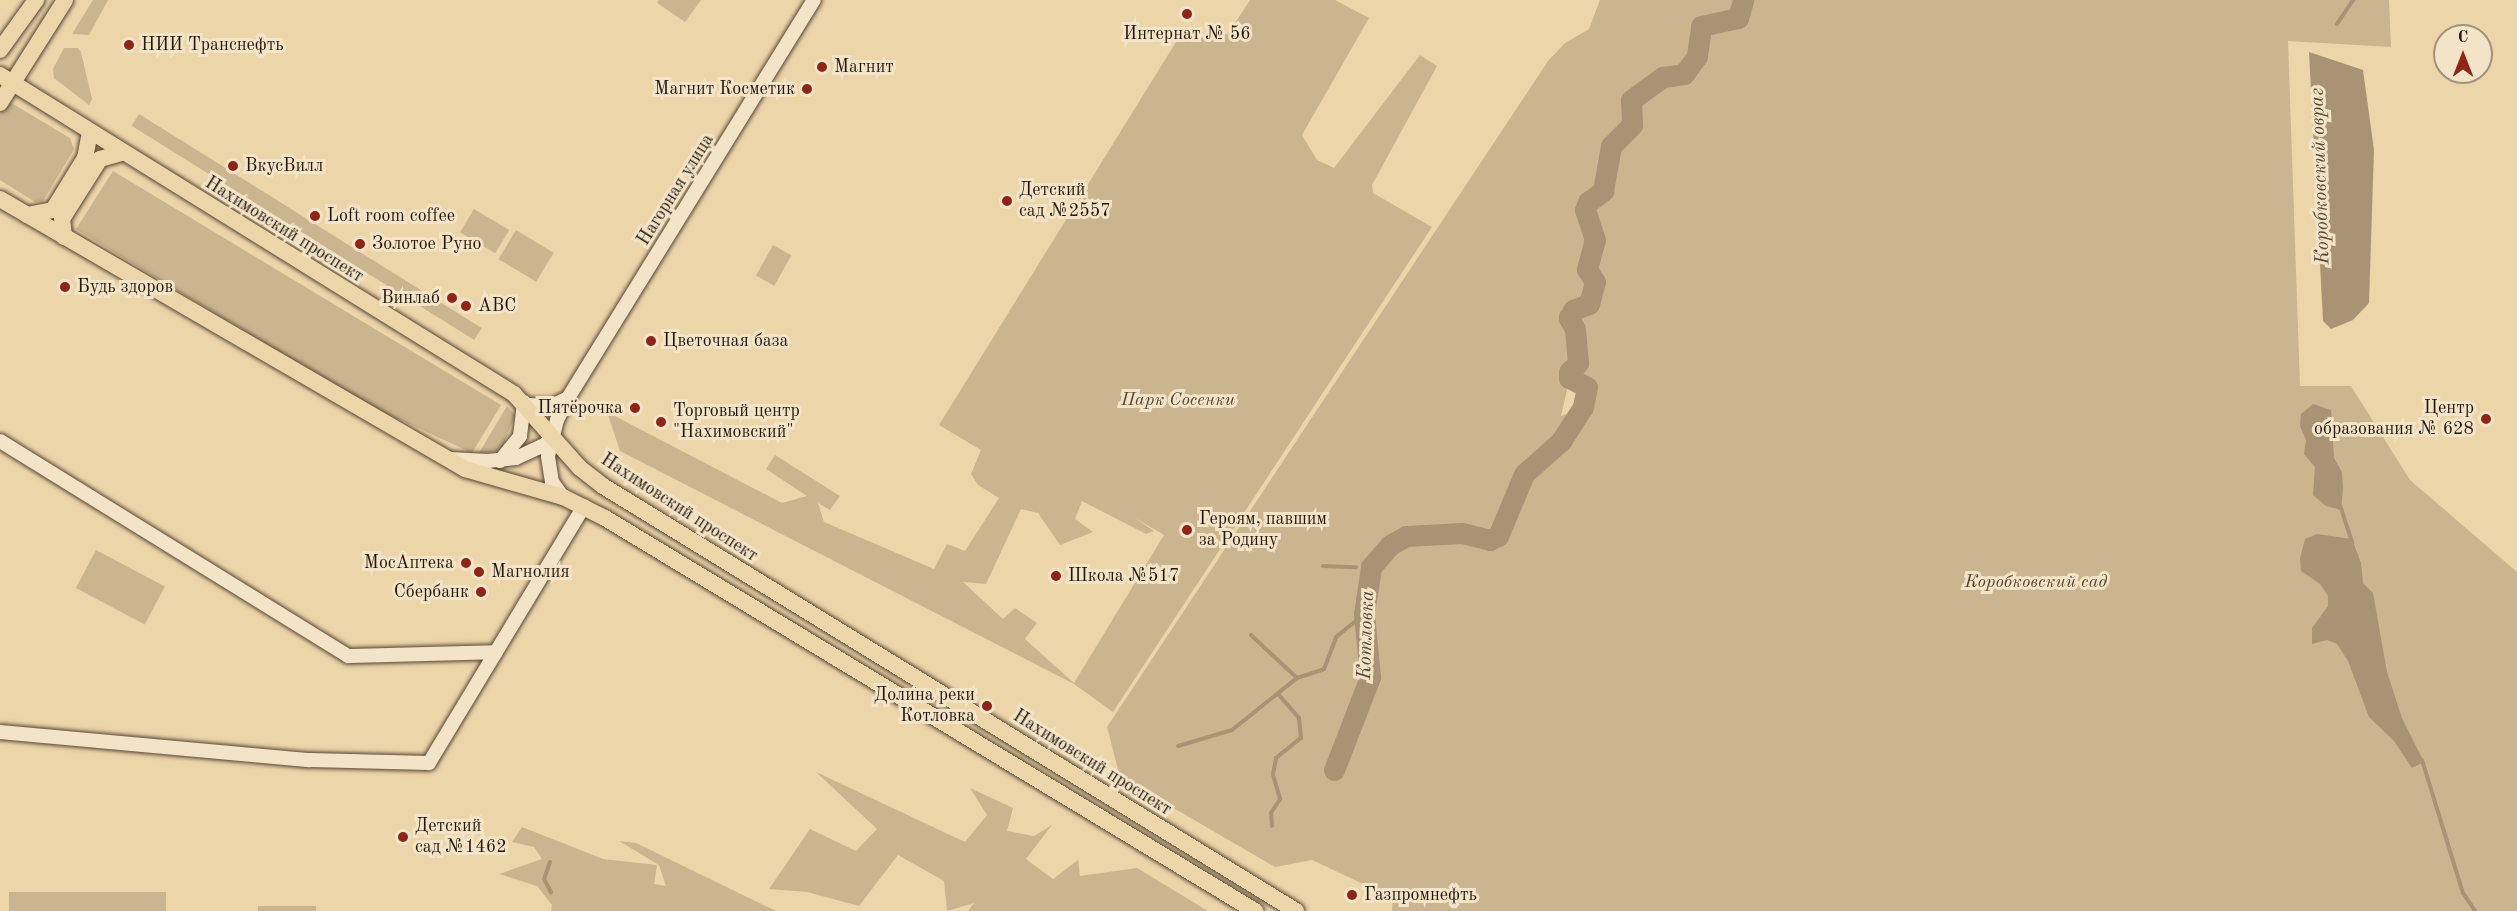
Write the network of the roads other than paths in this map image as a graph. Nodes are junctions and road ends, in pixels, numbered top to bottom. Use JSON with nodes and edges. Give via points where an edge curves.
{"nodes":[{"id":1,"x":36,"y":0,"type":"edge"},
{"id":2,"x":65,"y":0,"type":"edge"},
{"id":3,"x":813,"y":0,"type":"edge"},
{"id":4,"x":0,"y":50,"type":"edge"},
{"id":5,"x":6,"y":79,"type":"edge"},
{"id":6,"x":0,"y":103,"type":"edge"},
{"id":7,"x":90,"y":133,"type":"junction"},
{"id":8,"x":121,"y":153,"type":"junction"},
{"id":9,"x":0,"y":199,"type":"edge"},
{"id":10,"x":27,"y":215,"type":"junction"},
{"id":11,"x":64,"y":237,"type":"junction"},
{"id":12,"x":568,"y":398,"type":"junction"},
{"id":13,"x":525,"y":403,"type":"junction"},
{"id":14,"x":552,"y":436,"type":"junction"},
{"id":15,"x":0,"y":441,"type":"edge"},
{"id":16,"x":447,"y":458,"type":"junction"},
{"id":17,"x":500,"y":461,"type":"junction"},
{"id":18,"x":588,"y":474,"type":"junction"},
{"id":19,"x":564,"y":497,"type":"junction"},
{"id":20,"x":584,"y":506,"type":"junction"},
{"id":21,"x":496,"y":652,"type":"junction"},
{"id":22,"x":0,"y":732,"type":"edge"},
{"id":23,"x":1255,"y":911,"type":"edge"},
{"id":24,"x":1296,"y":911,"type":"edge"}],
"edges":[{"from":1,"to":4,"type":"main road"},
{"from":2,"to":5,"type":"main road"},
{"from":3,"to":12,"type":"street","name":"Нагорная улица"},
{"from":5,"to":6,"type":"main road"},
{"from":5,"to":7,"type":"main road","name":"Нахимовский проспект"},
{"from":7,"to":8,"type":"main road","name":"Нахимовский проспект"},
{"from":7,"to":10,"type":"main road","via":[[85,158],[53,210]]},
{"from":8,"to":11,"type":"main road","via":[[100,159],[62,219]]},
{"from":8,"to":13,"type":"main road","name":"Нахимовский проспект"},
{"from":9,"to":10,"type":"main road"},
{"from":10,"to":11,"type":"main road"},
{"from":11,"to":16,"type":"main road"},
{"from":12,"to":13,"type":"street","via":[[551,406]]},
{"from":12,"to":14,"type":"street","name":"Нагорная улица"},
{"from":12,"to":18,"type":"street","via":[[559,435]]},
{"from":13,"to":14,"type":"main road","name":"Нахимовский проспект"},
{"from":13,"to":17,"type":"street","via":[[520,436]]},
{"from":14,"to":17,"type":"street","name":"Нагорная улица","via":[[530,454]]},
{"from":14,"to":18,"type":"main road","name":"Нахимовский проспект"},
{"from":14,"to":19,"type":"street","name":"Нагорная улица","via":[[549,471]]},
{"from":15,"to":21,"type":"street","via":[[348,656]]},
{"from":16,"to":17,"type":"street"},
{"from":16,"to":19,"type":"main road","via":[[475,472]]},
{"from":18,"to":24,"type":"main road","name":"Нахимовский проспект","via":[[676,532]]},
{"from":19,"to":20,"type":"main road"},
{"from":20,"to":21,"type":"street"},
{"from":20,"to":23,"type":"main road","via":[[815,648],[1056,787]]},
{"from":21,"to":22,"type":"street","via":[[429,763],[310,760]]}]}
